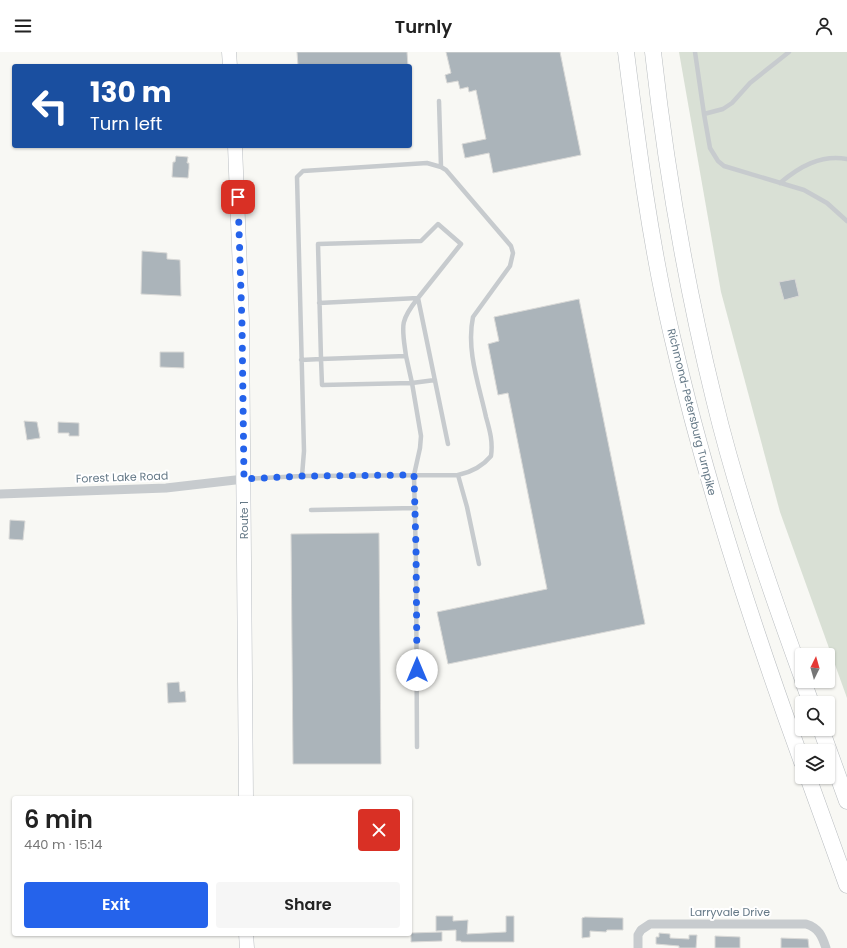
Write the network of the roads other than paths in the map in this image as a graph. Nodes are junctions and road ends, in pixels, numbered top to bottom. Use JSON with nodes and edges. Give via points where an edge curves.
{"nodes":[{"id":1,"x":229,"y":52,"type":"edge"},
{"id":2,"x":626,"y":52,"type":"edge"},
{"id":3,"x":654,"y":52,"type":"edge"},
{"id":4,"x":696,"y":52,"type":"edge"},
{"id":5,"x":789,"y":52,"type":"edge"},
{"id":6,"x":230,"y":64,"type":"edge"},
{"id":7,"x":439,"y":101,"type":"dead end"},
{"id":8,"x":704,"y":114,"type":"junction"},
{"id":9,"x":235,"y":148,"type":"edge"},
{"id":10,"x":847,"y":159,"type":"edge"},
{"id":11,"x":441,"y":167,"type":"junction"},
{"id":12,"x":780,"y":183,"type":"junction"},
{"id":13,"x":847,"y":221,"type":"edge"},
{"id":14,"x":418,"y":298,"type":"junction"},
{"id":15,"x":319,"y":303,"type":"junction"},
{"id":16,"x":406,"y":356,"type":"junction"},
{"id":17,"x":321,"y":358,"type":"junction"},
{"id":18,"x":301,"y":360,"type":"junction"},
{"id":19,"x":435,"y":380,"type":"junction"},
{"id":20,"x":412,"y":383,"type":"junction"},
{"id":21,"x":448,"y":444,"type":"dead end"},
{"id":22,"x":414,"y":475,"type":"junction"},
{"id":23,"x":458,"y":475,"type":"junction"},
{"id":24,"x":302,"y":476,"type":"junction"},
{"id":25,"x":244,"y":479,"type":"junction"},
{"id":26,"x":0,"y":494,"type":"edge"},
{"id":27,"x":416,"y":508,"type":"junction"},
{"id":28,"x":312,"y":510,"type":"dead end"},
{"id":29,"x":479,"y":564,"type":"dead end"},
{"id":30,"x":795,"y":657,"type":"edge"},
{"id":31,"x":824,"y":736,"type":"edge"},
{"id":32,"x":796,"y":744,"type":"edge"},
{"id":33,"x":418,"y":747,"type":"dead end"},
{"id":34,"x":811,"y":784,"type":"edge"},
{"id":35,"x":246,"y":796,"type":"edge"},
{"id":36,"x":847,"y":801,"type":"edge"},
{"id":37,"x":847,"y":885,"type":"edge"},
{"id":38,"x":246,"y":936,"type":"edge"},
{"id":39,"x":247,"y":948,"type":"edge"},
{"id":40,"x":638,"y":948,"type":"edge"},
{"id":41,"x":826,"y":948,"type":"edge"}],
"edges":[{"from":1,"to":6,"type":"main road"},
{"from":2,"to":32,"type":"highway","name":"Richmond-Petersburg Turnpike","via":[[638,151],[671,334],[718,513]]},
{"from":3,"to":30,"type":"highway","via":[[659,104],[692,304],[737,483]]},
{"from":4,"to":8,"type":"lane"},
{"from":5,"to":8,"type":"lane","via":[[750,83],[732,103],[722,110]]},
{"from":7,"to":11,"type":"lane"},
{"from":8,"to":12,"type":"lane","via":[[710,148],[718,161],[724,166]]},
{"from":9,"to":25,"type":"main road","name":"Route 1","via":[[242,321]]},
{"from":10,"to":12,"type":"lane","via":[[825,158],[793,171]]},
{"from":11,"to":18,"type":"lane","via":[[427,163],[299,173],[297,181]]},
{"from":11,"to":23,"type":"lane","via":[[511,246],[513,253],[510,266],[473,317],[471,325],[470,339],[492,438],[491,456],[479,468]]},
{"from":12,"to":13,"type":"lane","via":[[813,194],[828,203]]},
{"from":14,"to":15,"type":"lane"},
{"from":14,"to":15,"type":"lane","via":[[461,244],[438,224],[421,241],[318,244]]},
{"from":14,"to":16,"type":"lane","via":[[409,309],[402,326]]},
{"from":14,"to":19,"type":"lane"},
{"from":15,"to":17,"type":"lane"},
{"from":16,"to":17,"type":"lane"},
{"from":16,"to":20,"type":"lane"},
{"from":17,"to":18,"type":"lane"},
{"from":17,"to":20,"type":"lane","via":[[322,384]]},
{"from":18,"to":24,"type":"lane","via":[[304,451]]},
{"from":19,"to":20,"type":"lane"},
{"from":19,"to":21,"type":"lane"},
{"from":20,"to":22,"type":"lane","via":[[421,436]]},
{"from":22,"to":23,"type":"lane"},
{"from":22,"to":24,"type":"lane"},
{"from":22,"to":27,"type":"lane"},
{"from":23,"to":29,"type":"lane"},
{"from":24,"to":25,"type":"lane"},
{"from":25,"to":26,"type":"street","name":"Forest Lake Road","via":[[166,488]]},
{"from":25,"to":35,"type":"main road","name":"Route 1"},
{"from":27,"to":28,"type":"lane"},
{"from":27,"to":33,"type":"lane"},
{"from":31,"to":36,"type":"highway"},
{"from":34,"to":37,"type":"highway"},
{"from":38,"to":39,"type":"main road"},
{"from":40,"to":41,"type":"street","name":"Larryvale Drive","via":[[640,930],[650,924],[701,923],[806,924],[817,929]]}]}
